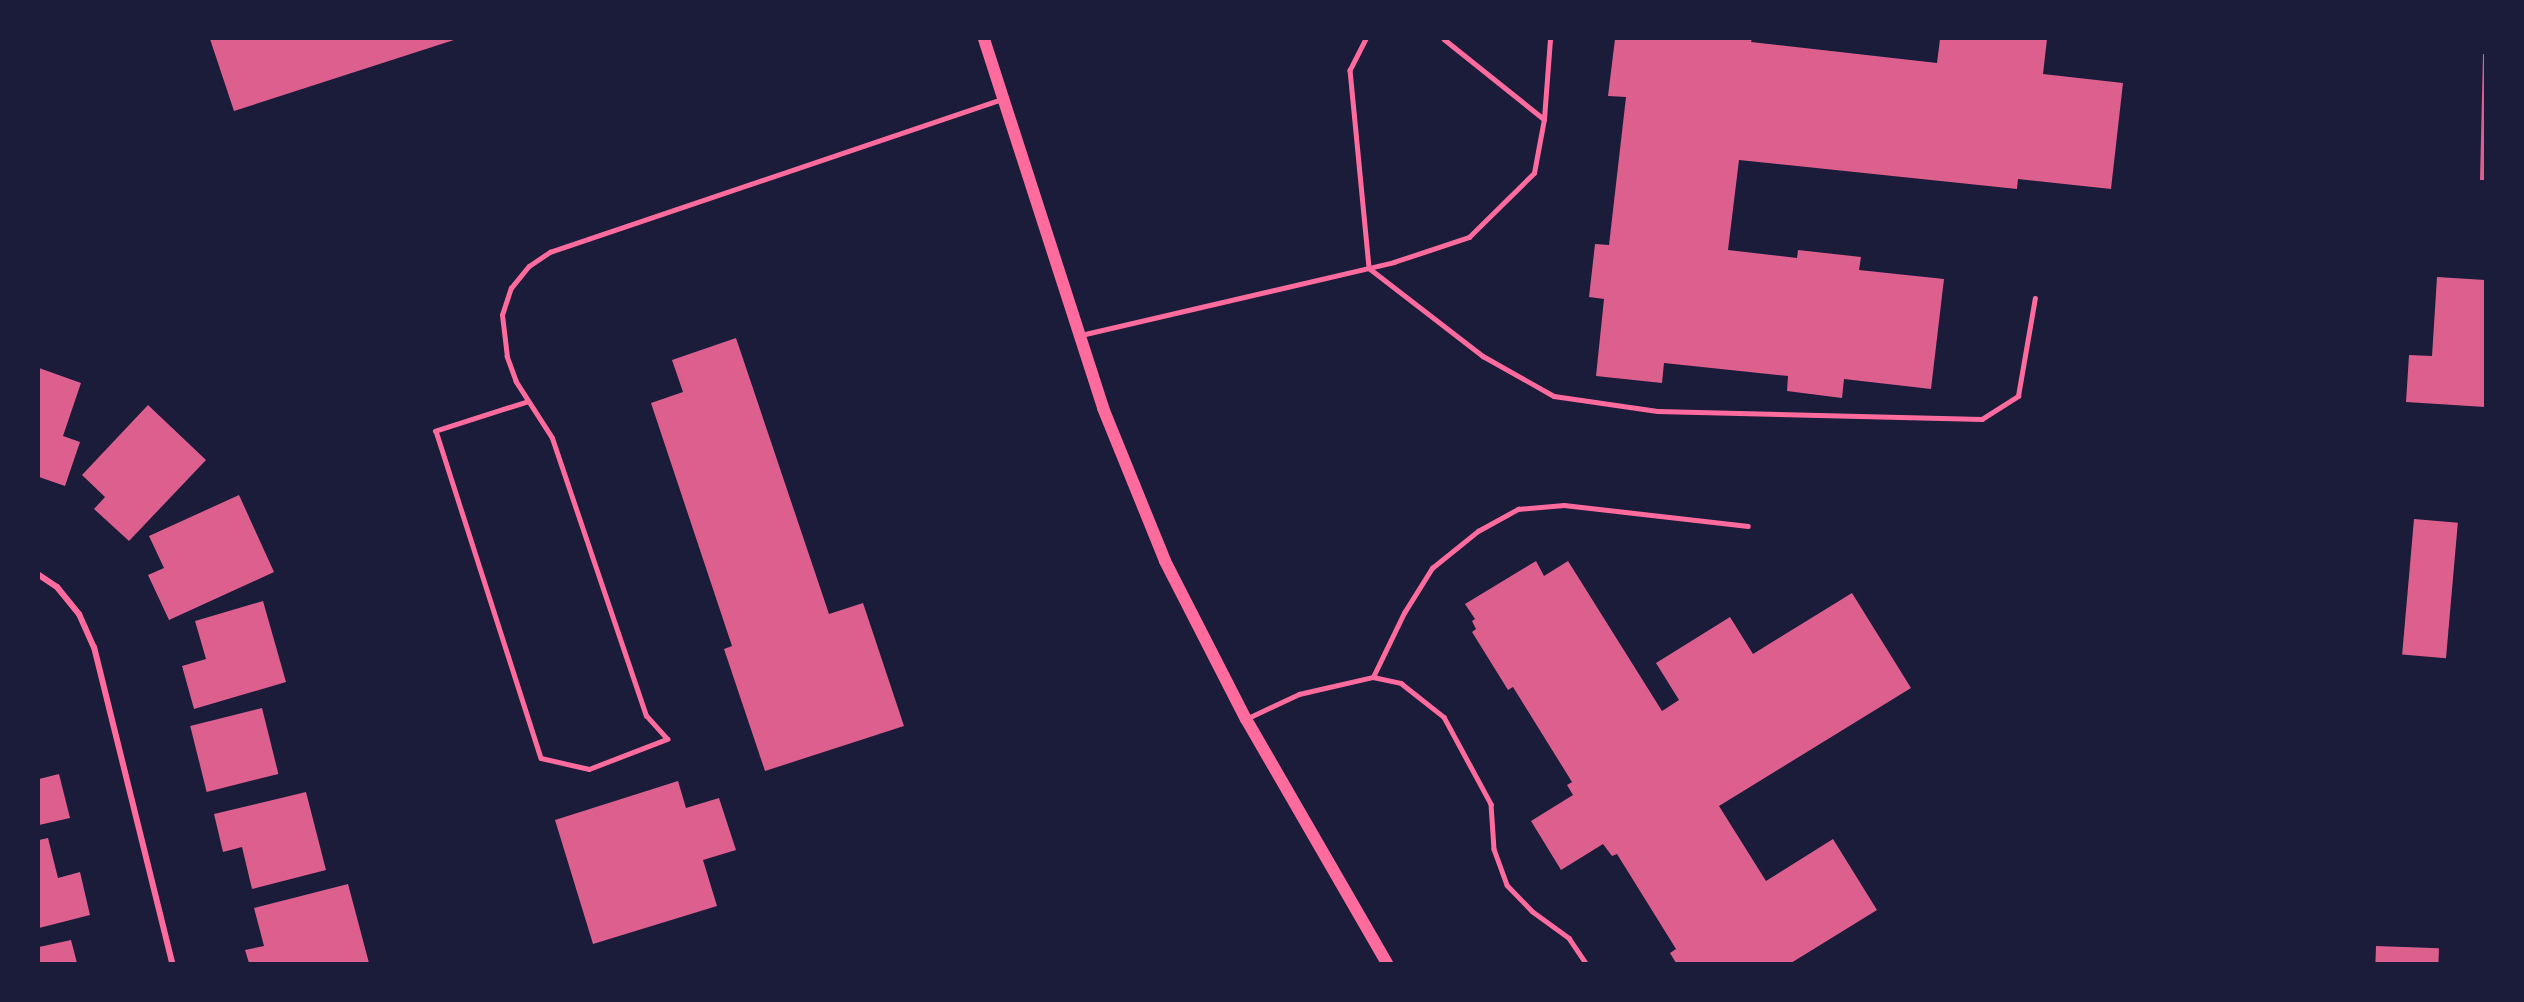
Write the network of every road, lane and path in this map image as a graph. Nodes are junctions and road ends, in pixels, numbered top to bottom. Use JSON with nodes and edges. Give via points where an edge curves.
{"nodes":[{"id":1,"x":984,"y":39,"type":"edge"},
{"id":2,"x":1366,"y":39,"type":"edge"},
{"id":3,"x":1444,"y":39,"type":"edge"},
{"id":4,"x":1550,"y":39,"type":"edge"},
{"id":5,"x":1003,"y":99,"type":"junction"},
{"id":6,"x":1544,"y":119,"type":"junction"},
{"id":7,"x":1369,"y":268,"type":"junction"},
{"id":8,"x":2035,"y":298,"type":"dead end"},
{"id":9,"x":1079,"y":335,"type":"junction"},
{"id":10,"x":528,"y":402,"type":"junction"},
{"id":11,"x":1748,"y":526,"type":"dead end"},
{"id":12,"x":39,"y":576,"type":"edge"},
{"id":13,"x":1373,"y":677,"type":"junction"},
{"id":14,"x":1246,"y":719,"type":"junction"},
{"id":15,"x":172,"y":963,"type":"edge"},
{"id":16,"x":1387,"y":963,"type":"edge"},
{"id":17,"x":1586,"y":963,"type":"edge"}],
"edges":[{"from":1,"to":5,"type":"main road"},
{"from":2,"to":7,"type":"lane","via":[[1350,70]]},
{"from":3,"to":6,"type":"lane"},
{"from":4,"to":6,"type":"lane"},
{"from":5,"to":9,"type":"main road"},
{"from":5,"to":10,"type":"lane","via":[[537,259],[511,288],[502,315],[506,351]]},
{"from":6,"to":7,"type":"lane","via":[[1534,173],[1468,237]]},
{"from":7,"to":8,"type":"lane","via":[[1484,356],[1554,396],[1657,411],[1982,419],[2018,396]]},
{"from":7,"to":9,"type":"lane"},
{"from":9,"to":14,"type":"main road","via":[[1103,408],[1165,561]]},
{"from":10,"to":10,"type":"lane","via":[[436,431],[541,758],[589,769],[667,739],[646,716],[552,438]]},
{"from":11,"to":13,"type":"lane","via":[[1564,505],[1518,509],[1478,531],[1432,568]]},
{"from":12,"to":15,"type":"street","via":[[57,587],[79,615],[94,647]]},
{"from":13,"to":14,"type":"lane","via":[[1299,694]]},
{"from":13,"to":17,"type":"lane","via":[[1401,683],[1444,717],[1491,804],[1494,849],[1507,885],[1532,911],[1569,938]]},
{"from":14,"to":16,"type":"main road"}]}
